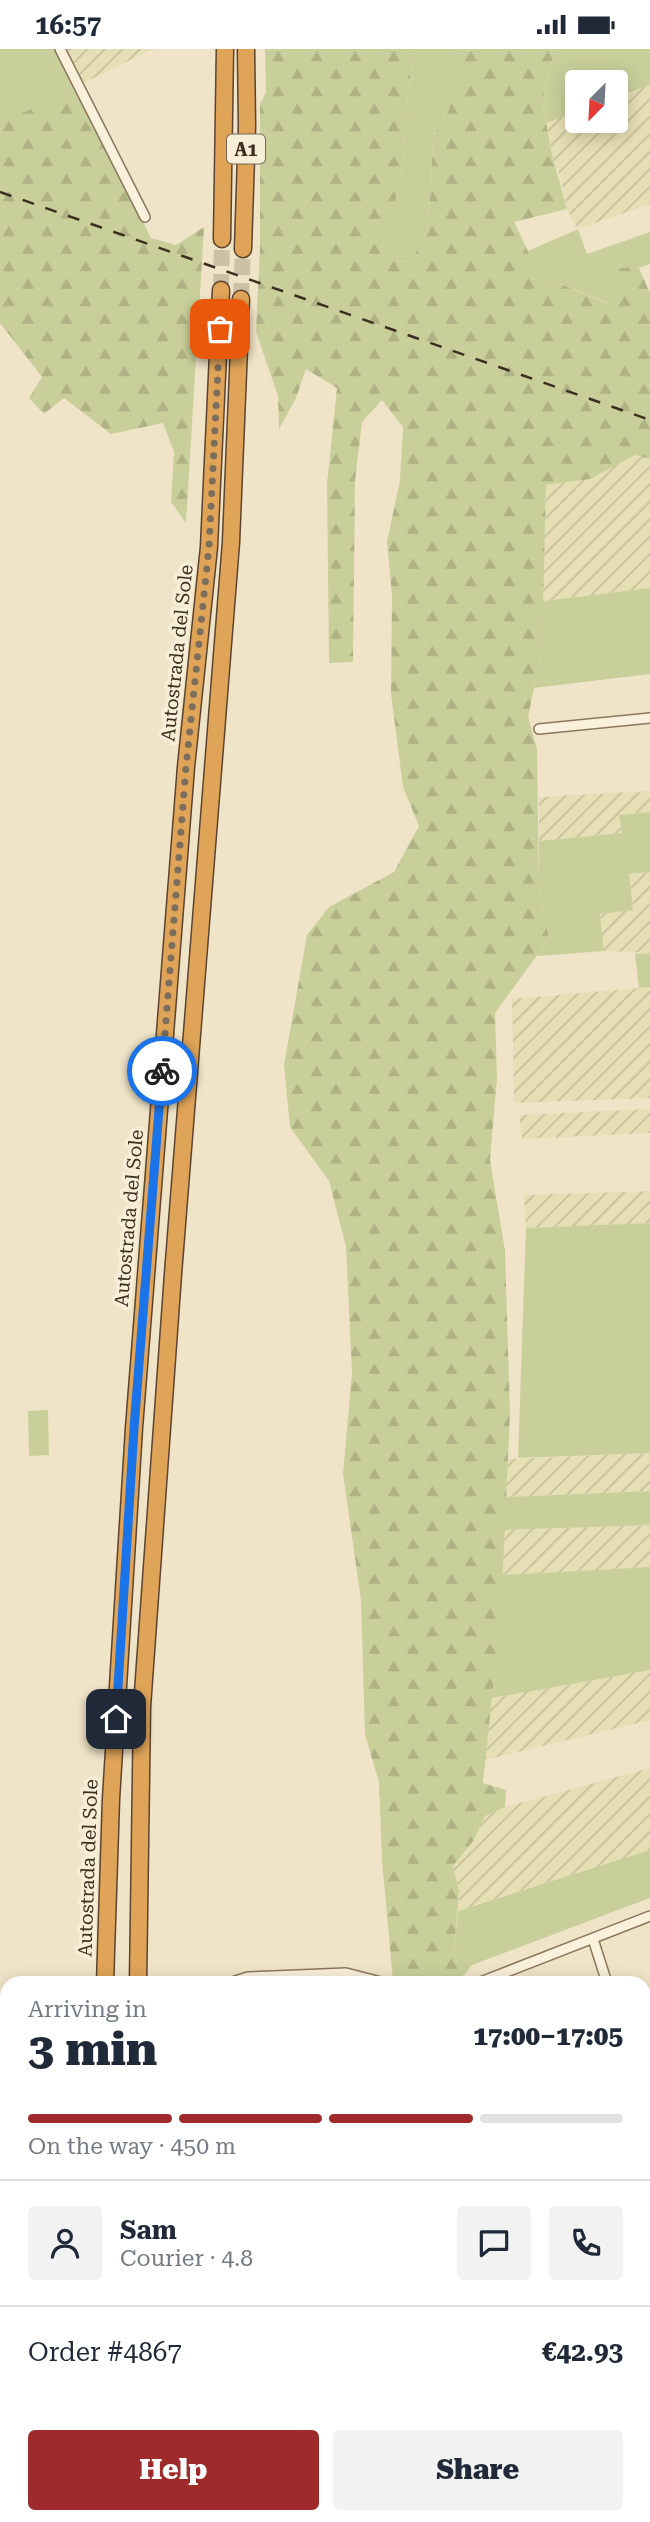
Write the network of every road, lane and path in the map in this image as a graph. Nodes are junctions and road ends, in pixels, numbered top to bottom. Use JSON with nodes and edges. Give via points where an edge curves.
{"nodes":[{"id":1,"x":60,"y":49,"type":"edge"},
{"id":2,"x":225,"y":49,"type":"edge"},
{"id":3,"x":246,"y":49,"type":"edge"},
{"id":4,"x":145,"y":217,"type":"dead end"},
{"id":5,"x":222,"y":239,"type":"tunnel mouth"},
{"id":6,"x":243,"y":249,"type":"tunnel mouth"},
{"id":7,"x":221,"y":290,"type":"tunnel mouth"},
{"id":8,"x":241,"y":299,"type":"tunnel mouth"},
{"id":9,"x":650,"y":718,"type":"edge"},
{"id":10,"x":539,"y":729,"type":"dead end"},
{"id":11,"x":650,"y":1916,"type":"edge"},
{"id":12,"x":593,"y":1939,"type":"junction"},
{"id":13,"x":104,"y":1976,"type":"edge"},
{"id":14,"x":138,"y":1976,"type":"edge"},
{"id":15,"x":272,"y":1976,"type":"edge"},
{"id":16,"x":358,"y":1976,"type":"edge"},
{"id":17,"x":496,"y":1976,"type":"edge"},
{"id":18,"x":605,"y":1976,"type":"edge"}],
"edges":[{"from":1,"to":4,"type":"street"},
{"from":2,"to":5,"type":"highway","number":"A1"},
{"from":3,"to":6,"type":"highway","number":"A1"},
{"from":7,"to":13,"type":"highway","name":"Autostrada del Sole","via":[[209,547],[186,767],[134,1428]]},
{"from":8,"to":14,"type":"highway","via":[[231,542],[142,1707]]},
{"from":9,"to":10,"type":"street"},
{"from":11,"to":12,"type":"street"},
{"from":12,"to":17,"type":"street"},
{"from":12,"to":18,"type":"street"},
{"from":15,"to":16,"type":"street"}]}
